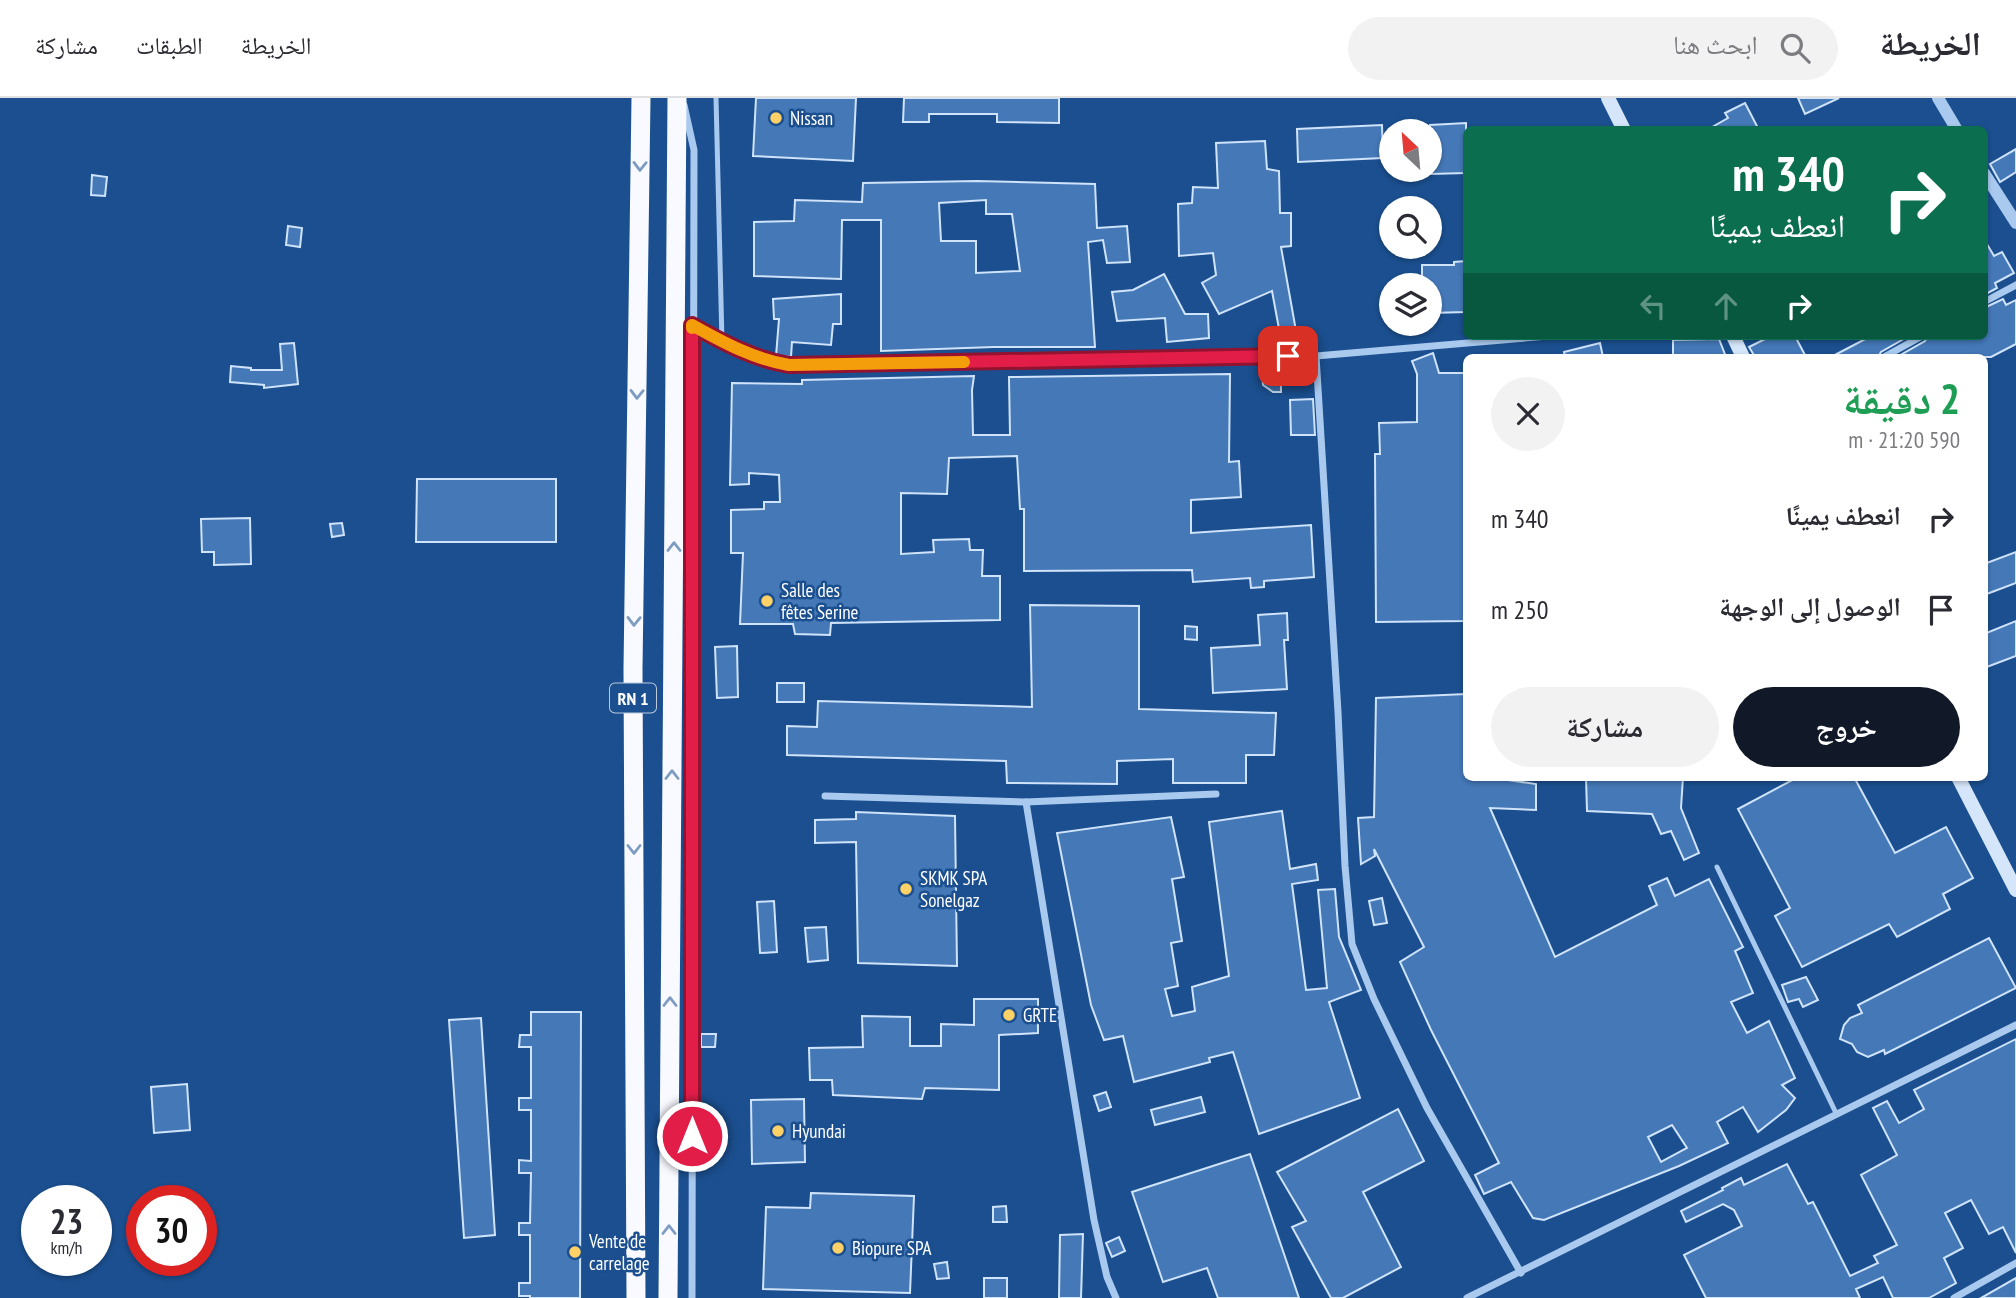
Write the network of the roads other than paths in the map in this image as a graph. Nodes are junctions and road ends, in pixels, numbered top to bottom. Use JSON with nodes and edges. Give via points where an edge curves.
{"nodes":[{"id":1,"x":640,"y":98,"type":"edge"},
{"id":2,"x":679,"y":98,"type":"edge"},
{"id":3,"x":716,"y":98,"type":"edge"},
{"id":4,"x":1608,"y":98,"type":"edge"},
{"id":5,"x":1938,"y":98,"type":"edge"},
{"id":6,"x":1622,"y":126,"type":"edge"},
{"id":7,"x":1955,"y":126,"type":"edge"},
{"id":8,"x":1988,"y":179,"type":"edge"},
{"id":9,"x":2016,"y":223,"type":"edge"},
{"id":10,"x":2016,"y":285,"type":"edge"},
{"id":11,"x":1988,"y":300,"type":"edge"},
{"id":12,"x":692,"y":325,"type":"junction"},
{"id":13,"x":1501,"y":340,"type":"edge"},
{"id":14,"x":1915,"y":340,"type":"edge"},
{"id":15,"x":722,"y":342,"type":"junction"},
{"id":16,"x":1889,"y":354,"type":"edge"},
{"id":17,"x":1315,"y":356,"type":"junction"},
{"id":18,"x":1960,"y":781,"type":"edge"},
{"id":19,"x":1216,"y":794,"type":"dead end"},
{"id":20,"x":825,"y":796,"type":"dead end"},
{"id":21,"x":1026,"y":802,"type":"junction"},
{"id":22,"x":1717,"y":867,"type":"dead end"},
{"id":23,"x":2016,"y":890,"type":"edge"},
{"id":24,"x":2016,"y":1025,"type":"edge"},
{"id":25,"x":1836,"y":1113,"type":"junction"},
{"id":26,"x":2016,"y":1263,"type":"edge"},
{"id":27,"x":1521,"y":1273,"type":"junction"},
{"id":28,"x":636,"y":1298,"type":"edge"},
{"id":29,"x":668,"y":1298,"type":"edge"},
{"id":30,"x":692,"y":1298,"type":"edge"},
{"id":31,"x":1116,"y":1298,"type":"edge"},
{"id":32,"x":1467,"y":1298,"type":"edge"},
{"id":33,"x":1954,"y":1298,"type":"edge"}],
"edges":[{"from":1,"to":28,"type":"highway","number":"RN 1","one_way":true,"via":[[633,669]]},
{"from":2,"to":12,"type":"street","via":[[694,149]]},
{"from":29,"to":2,"type":"highway","number":"RN 1","one_way":true},
{"from":3,"to":15,"type":"lane"},
{"from":4,"to":6,"type":"main road"},
{"from":5,"to":7,"type":"street"},
{"from":8,"to":9,"type":"street"},
{"from":10,"to":11,"type":"street"},
{"from":12,"to":15,"type":"street"},
{"from":12,"to":30,"type":"street"},
{"from":13,"to":17,"type":"street"},
{"from":14,"to":16,"type":"street"},
{"from":15,"to":17,"type":"street","via":[[765,361],[789,365]]},
{"from":17,"to":27,"type":"street","via":[[1352,944],[1426,1108]]},
{"from":18,"to":23,"type":"main road"},
{"from":19,"to":21,"type":"street"},
{"from":20,"to":21,"type":"street"},
{"from":21,"to":31,"type":"street","via":[[1094,1220]]},
{"from":22,"to":25,"type":"lane"},
{"from":24,"to":25,"type":"street"},
{"from":25,"to":27,"type":"street"},
{"from":26,"to":33,"type":"street"},
{"from":27,"to":32,"type":"street"}]}
